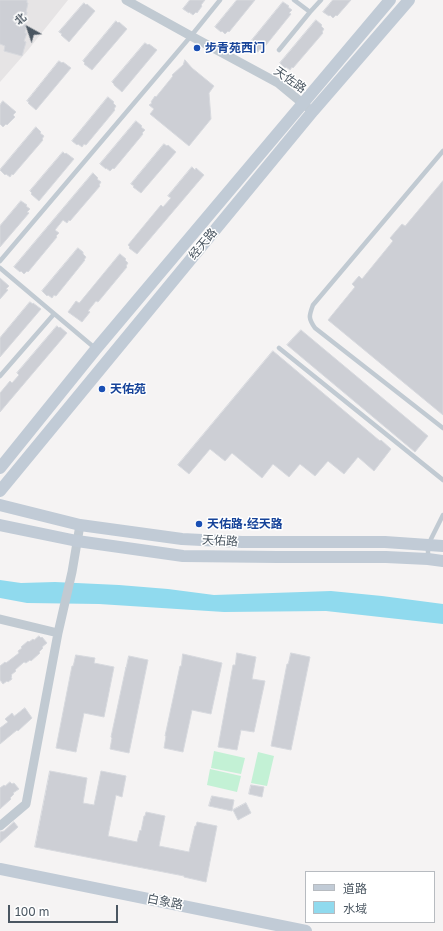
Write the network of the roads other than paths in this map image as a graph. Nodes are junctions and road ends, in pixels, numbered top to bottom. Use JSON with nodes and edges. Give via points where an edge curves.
{"nodes":[{"id":1,"x":126,"y":0,"type":"edge"},
{"id":2,"x":220,"y":0,"type":"edge"},
{"id":3,"x":294,"y":0,"type":"edge"},
{"id":4,"x":320,"y":0,"type":"edge"},
{"id":5,"x":390,"y":0,"type":"edge"},
{"id":6,"x":409,"y":0,"type":"edge"},
{"id":7,"x":310,"y":12,"type":"junction"},
{"id":8,"x":191,"y":36,"type":"junction"},
{"id":9,"x":279,"y":50,"type":"dead end"},
{"id":10,"x":302,"y":103,"type":"junction"},
{"id":11,"x":313,"y":112,"type":"junction"},
{"id":12,"x":443,"y":151,"type":"edge"},
{"id":13,"x":0,"y":261,"type":"edge"},
{"id":14,"x":0,"y":268,"type":"edge"},
{"id":15,"x":54,"y":314,"type":"junction"},
{"id":16,"x":279,"y":348,"type":"dead end"},
{"id":17,"x":96,"y":349,"type":"junction"},
{"id":18,"x":0,"y":376,"type":"edge"},
{"id":19,"x":443,"y":428,"type":"edge"},
{"id":20,"x":0,"y":468,"type":"edge"},
{"id":21,"x":443,"y":480,"type":"edge"},
{"id":22,"x":0,"y":491,"type":"edge"},
{"id":23,"x":0,"y":505,"type":"edge"},
{"id":24,"x":443,"y":515,"type":"edge"},
{"id":25,"x":0,"y":525,"type":"edge"},
{"id":26,"x":80,"y":525,"type":"junction"},
{"id":27,"x":77,"y":541,"type":"junction"},
{"id":28,"x":428,"y":545,"type":"junction"},
{"id":29,"x":443,"y":546,"type":"edge"},
{"id":30,"x":428,"y":559,"type":"junction"},
{"id":31,"x":443,"y":561,"type":"edge"},
{"id":32,"x":0,"y":619,"type":"edge"},
{"id":33,"x":58,"y":633,"type":"junction"},
{"id":34,"x":0,"y":826,"type":"edge"},
{"id":35,"x":0,"y":869,"type":"edge"},
{"id":36,"x":306,"y":931,"type":"edge"}],
"edges":[{"from":1,"to":8,"type":"street","name":"天佐路"},
{"from":2,"to":8,"type":"lane"},
{"from":3,"to":7,"type":"lane"},
{"from":4,"to":7,"type":"lane"},
{"from":5,"to":10,"type":"main road","name":"经天路"},
{"from":6,"to":11,"type":"main road","name":"经天路"},
{"from":7,"to":9,"type":"lane"},
{"from":8,"to":10,"type":"street","name":"天佐路","via":[[278,83]]},
{"from":8,"to":13,"type":"lane"},
{"from":10,"to":11,"type":"street","name":"天佐路"},
{"from":10,"to":17,"type":"main road","name":"经天路"},
{"from":11,"to":22,"type":"main road","name":"经天路"},
{"from":12,"to":19,"type":"lane","via":[[314,305],[310,321],[315,328]]},
{"from":14,"to":15,"type":"lane"},
{"from":15,"to":17,"type":"lane"},
{"from":15,"to":18,"type":"lane"},
{"from":16,"to":21,"type":"lane"},
{"from":17,"to":20,"type":"main road","name":"经天路"},
{"from":23,"to":26,"type":"main road","name":"天佑路"},
{"from":24,"to":28,"type":"lane"},
{"from":25,"to":27,"type":"main road","name":"天佑路"},
{"from":26,"to":27,"type":"street"},
{"from":26,"to":28,"type":"main road","name":"天佑路","via":[[182,539]]},
{"from":27,"to":30,"type":"main road","name":"天佑路","via":[[183,556]]},
{"from":27,"to":33,"type":"street"},
{"from":28,"to":29,"type":"main road","name":"天佑路"},
{"from":28,"to":30,"type":"lane"},
{"from":30,"to":31,"type":"main road","name":"天佑路"},
{"from":32,"to":33,"type":"street"},
{"from":33,"to":34,"type":"street","via":[[26,804]]},
{"from":35,"to":36,"type":"main road","name":"白象路"}]}
